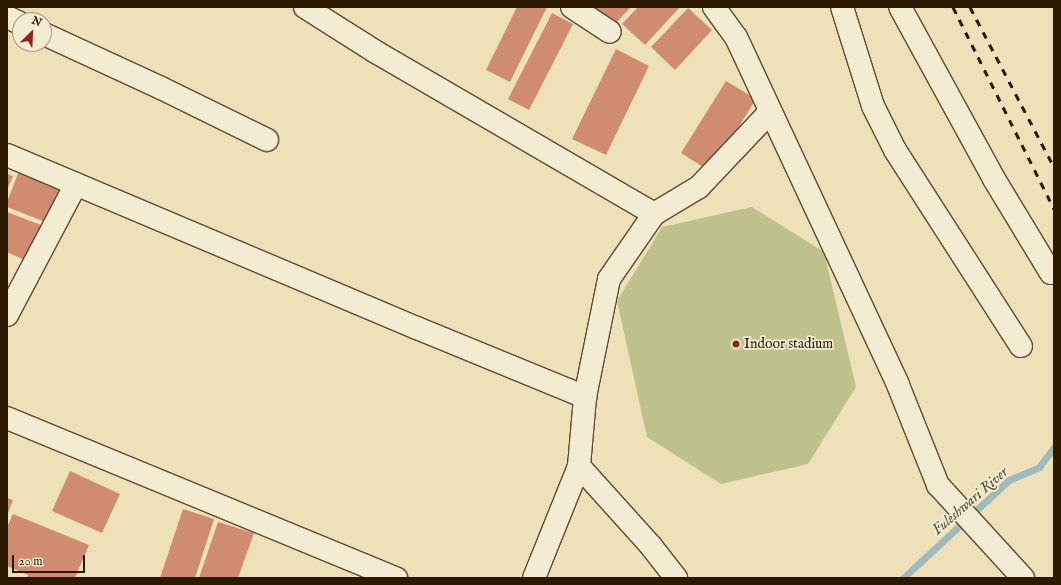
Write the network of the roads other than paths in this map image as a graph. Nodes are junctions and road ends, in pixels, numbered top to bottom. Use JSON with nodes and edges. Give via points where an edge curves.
{"nodes":[{"id":1,"x":305,"y":7,"type":"edge"},
{"id":2,"x":572,"y":7,"type":"edge"},
{"id":3,"x":714,"y":7,"type":"edge"},
{"id":4,"x":900,"y":7,"type":"edge"},
{"id":5,"x":845,"y":8,"type":"edge"},
{"id":6,"x":610,"y":32,"type":"dead end"},
{"id":7,"x":52,"y":38,"type":"edge"},
{"id":8,"x":770,"y":112,"type":"junction"},
{"id":9,"x":267,"y":140,"type":"dead end"},
{"id":10,"x":7,"y":155,"type":"edge"},
{"id":11,"x":76,"y":184,"type":"junction"},
{"id":12,"x":654,"y":214,"type":"junction"},
{"id":13,"x":1051,"y":273,"type":"dead end"},
{"id":14,"x":7,"y":315,"type":"edge"},
{"id":15,"x":1021,"y":346,"type":"dead end"},
{"id":16,"x":585,"y":397,"type":"junction"},
{"id":17,"x":7,"y":418,"type":"edge"},
{"id":18,"x":579,"y":466,"type":"junction"},
{"id":19,"x":1012,"y":575,"type":"edge"},
{"id":20,"x":396,"y":578,"type":"edge"},
{"id":21,"x":534,"y":578,"type":"edge"},
{"id":22,"x":676,"y":578,"type":"edge"}],
"edges":[{"from":1,"to":12,"type":"street","via":[[382,56]]},
{"from":2,"to":6,"type":"street"},
{"from":3,"to":8,"type":"street","via":[[736,38]]},
{"from":4,"to":13,"type":"street","via":[[994,179]]},
{"from":5,"to":15,"type":"street","via":[[873,106],[895,150]]},
{"from":7,"to":9,"type":"street"},
{"from":8,"to":12,"type":"street","via":[[699,187]]},
{"from":8,"to":19,"type":"street","via":[[898,386],[938,485],[996,550]]},
{"from":10,"to":11,"type":"street"},
{"from":11,"to":14,"type":"street"},
{"from":11,"to":16,"type":"street"},
{"from":12,"to":16,"type":"street","via":[[609,278]]},
{"from":16,"to":18,"type":"street"},
{"from":17,"to":20,"type":"street"},
{"from":18,"to":21,"type":"street"},
{"from":18,"to":22,"type":"street","via":[[651,546]]}]}
